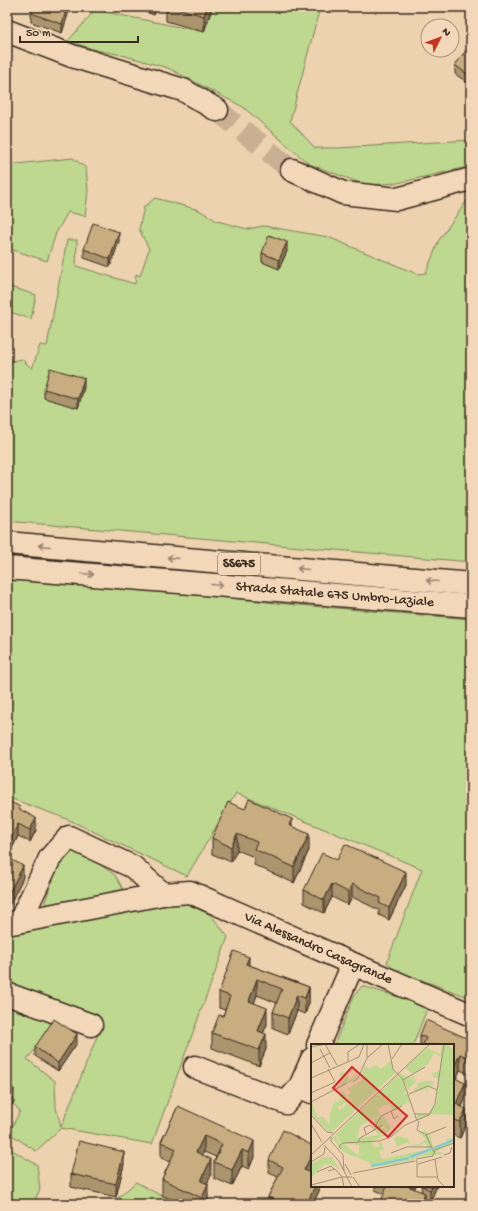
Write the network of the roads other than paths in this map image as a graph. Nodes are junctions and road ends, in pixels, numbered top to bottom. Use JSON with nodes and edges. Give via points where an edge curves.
{"nodes":[{"id":1,"x":7,"y":31,"type":"edge"},
{"id":2,"x":217,"y":110,"type":"tunnel mouth"},
{"id":3,"x":292,"y":170,"type":"tunnel mouth"},
{"id":4,"x":470,"y":179,"type":"edge"},
{"id":5,"x":7,"y":543,"type":"edge"},
{"id":6,"x":7,"y":568,"type":"edge"},
{"id":7,"x":471,"y":584,"type":"edge"},
{"id":8,"x":471,"y":606,"type":"edge"},
{"id":9,"x":163,"y":894,"type":"junction"},
{"id":10,"x":13,"y":923,"type":"edge"},
{"id":11,"x":353,"y":964,"type":"junction"},
{"id":12,"x":7,"y":994,"type":"edge"},
{"id":13,"x":471,"y":1015,"type":"edge"},
{"id":14,"x":91,"y":1025,"type":"dead end"},
{"id":15,"x":318,"y":1044,"type":"edge"},
{"id":16,"x":311,"y":1064,"type":"edge"},
{"id":17,"x":195,"y":1067,"type":"dead end"},
{"id":18,"x":306,"y":1089,"type":"edge"}],
"edges":[{"from":1,"to":2,"type":"main road","via":[[72,56],[183,90]]},
{"from":3,"to":4,"type":"main road","via":[[343,193],[397,199]]},
{"from":7,"to":5,"type":"main road","name":"Strada Statale 675 Umbro-Laziale","number":"SS675","one_way":true},
{"from":6,"to":8,"type":"main road","name":"Strada Statale 675 Umbro-Laziale","number":"SS675","one_way":true},
{"from":9,"to":10,"type":"main road","name":"Via Alessandro Casagrande"},
{"from":9,"to":10,"type":"main road","name":"Via Alessandro Casagrande","via":[[132,867],[69,837],[50,858]]},
{"from":9,"to":11,"type":"main road","name":"Via Alessandro Casagrande","via":[[190,892]]},
{"from":11,"to":13,"type":"main road","name":"Via Alessandro Casagrande"},
{"from":11,"to":15,"type":"main road"},
{"from":12,"to":14,"type":"main road"},
{"from":16,"to":18,"type":"main road"},
{"from":17,"to":18,"type":"main road","via":[[286,1103]]}]}
